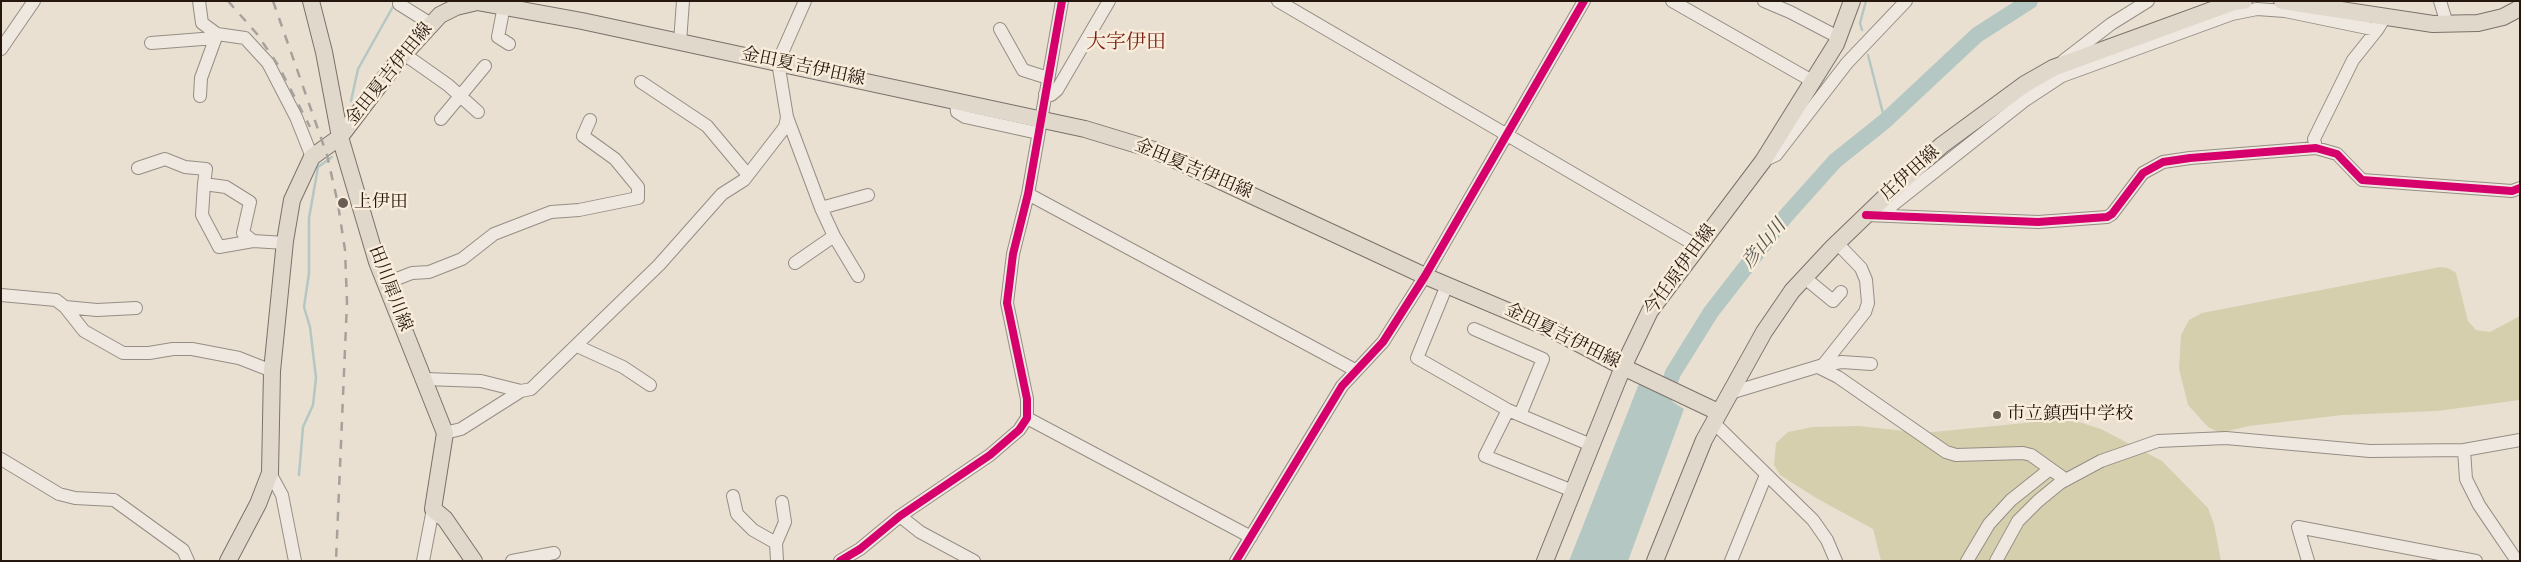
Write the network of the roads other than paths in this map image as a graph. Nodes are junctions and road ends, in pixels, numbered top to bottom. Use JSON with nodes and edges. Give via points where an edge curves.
{"nodes":[{"id":1,"x":34,"y":1,"type":"edge"},
{"id":2,"x":200,"y":1,"type":"edge"},
{"id":3,"x":311,"y":1,"type":"edge"},
{"id":4,"x":682,"y":1,"type":"edge"},
{"id":5,"x":805,"y":1,"type":"edge"},
{"id":6,"x":1062,"y":1,"type":"edge"},
{"id":7,"x":1109,"y":1,"type":"edge"},
{"id":8,"x":1278,"y":1,"type":"edge"},
{"id":9,"x":1584,"y":1,"type":"edge"},
{"id":10,"x":1672,"y":1,"type":"edge"},
{"id":11,"x":1764,"y":1,"type":"edge"},
{"id":12,"x":1852,"y":1,"type":"edge"},
{"id":13,"x":1906,"y":1,"type":"edge"},
{"id":14,"x":2148,"y":1,"type":"edge"},
{"id":15,"x":2244,"y":1,"type":"edge"},
{"id":16,"x":2282,"y":1,"type":"edge"},
{"id":17,"x":2440,"y":1,"type":"edge"},
{"id":18,"x":2518,"y":1,"type":"edge"},
{"id":19,"x":399,"y":4,"type":"dead end"},
{"id":20,"x":455,"y":4,"type":"edge"},
{"id":21,"x":504,"y":6,"type":"junction"},
{"id":22,"x":2520,"y":8,"type":"edge"},
{"id":23,"x":2381,"y":23,"type":"junction"},
{"id":24,"x":431,"y":24,"type":"junction"},
{"id":25,"x":2447,"y":24,"type":"junction"},
{"id":26,"x":1000,"y":29,"type":"dead end"},
{"id":27,"x":216,"y":36,"type":"junction"},
{"id":28,"x":1838,"y":37,"type":"junction"},
{"id":29,"x":680,"y":42,"type":"junction"},
{"id":30,"x":151,"y":43,"type":"dead end"},
{"id":31,"x":509,"y":44,"type":"dead end"},
{"id":32,"x":1,"y":49,"type":"edge"},
{"id":33,"x":404,"y":54,"type":"junction"},
{"id":34,"x":778,"y":62,"type":"junction"},
{"id":35,"x":485,"y":66,"type":"dead end"},
{"id":36,"x":2053,"y":68,"type":"junction"},
{"id":37,"x":1048,"y":78,"type":"junction"},
{"id":38,"x":640,"y":82,"type":"dead end"},
{"id":39,"x":1814,"y":82,"type":"junction"},
{"id":40,"x":1045,"y":94,"type":"junction"},
{"id":41,"x":200,"y":96,"type":"dead end"},
{"id":42,"x":461,"y":96,"type":"junction"},
{"id":43,"x":478,"y":112,"type":"dead end"},
{"id":44,"x":787,"y":117,"type":"junction"},
{"id":45,"x":441,"y":119,"type":"dead end"},
{"id":46,"x":590,"y":120,"type":"dead end"},
{"id":47,"x":1039,"y":126,"type":"junction"},
{"id":48,"x":1507,"y":133,"type":"junction"},
{"id":49,"x":340,"y":137,"type":"junction"},
{"id":50,"x":2316,"y":148,"type":"junction"},
{"id":51,"x":312,"y":158,"type":"junction"},
{"id":52,"x":1762,"y":161,"type":"junction"},
{"id":53,"x":138,"y":168,"type":"dead end"},
{"id":54,"x":748,"y":175,"type":"junction"},
{"id":55,"x":204,"y":184,"type":"junction"},
{"id":56,"x":2520,"y":188,"type":"edge"},
{"id":57,"x":1028,"y":194,"type":"junction"},
{"id":58,"x":868,"y":195,"type":"dead end"},
{"id":59,"x":821,"y":208,"type":"junction"},
{"id":60,"x":1873,"y":215,"type":"junction"},
{"id":61,"x":834,"y":236,"type":"junction"},
{"id":62,"x":253,"y":241,"type":"junction"},
{"id":63,"x":285,"y":243,"type":"junction"},
{"id":64,"x":1837,"y":243,"type":"junction"},
{"id":65,"x":1697,"y":246,"type":"junction"},
{"id":66,"x":795,"y":263,"type":"dead end"},
{"id":67,"x":858,"y":276,"type":"dead end"},
{"id":68,"x":1425,"y":276,"type":"junction"},
{"id":69,"x":1805,"y":278,"type":"junction"},
{"id":70,"x":386,"y":283,"type":"junction"},
{"id":71,"x":1447,"y":285,"type":"junction"},
{"id":72,"x":1841,"y":292,"type":"dead end"},
{"id":73,"x":1,"y":295,"type":"edge"},
{"id":74,"x":65,"y":307,"type":"junction"},
{"id":75,"x":136,"y":308,"type":"dead end"},
{"id":76,"x":1474,"y":330,"type":"dead end"},
{"id":77,"x":577,"y":346,"type":"junction"},
{"id":78,"x":1871,"y":364,"type":"dead end"},
{"id":79,"x":1820,"y":366,"type":"junction"},
{"id":80,"x":1623,"y":367,"type":"junction"},
{"id":81,"x":1355,"y":370,"type":"junction"},
{"id":82,"x":272,"y":372,"type":"junction"},
{"id":83,"x":425,"y":379,"type":"junction"},
{"id":84,"x":650,"y":385,"type":"dead end"},
{"id":85,"x":521,"y":391,"type":"junction"},
{"id":86,"x":1730,"y":393,"type":"junction"},
{"id":87,"x":1514,"y":413,"type":"junction"},
{"id":88,"x":1714,"y":414,"type":"junction"},
{"id":89,"x":1027,"y":418,"type":"junction"},
{"id":90,"x":445,"y":433,"type":"junction"},
{"id":91,"x":2520,"y":440,"type":"edge"},
{"id":92,"x":1591,"y":445,"type":"junction"},
{"id":93,"x":2464,"y":450,"type":"junction"},
{"id":94,"x":1,"y":459,"type":"edge"},
{"id":95,"x":2050,"y":469,"type":"junction"},
{"id":96,"x":270,"y":473,"type":"junction"},
{"id":97,"x":1766,"y":475,"type":"junction"},
{"id":98,"x":2066,"y":480,"type":"junction"},
{"id":99,"x":1573,"y":492,"type":"junction"},
{"id":100,"x":733,"y":496,"type":"dead end"},
{"id":101,"x":782,"y":502,"type":"dead end"},
{"id":102,"x":433,"y":509,"type":"junction"},
{"id":103,"x":900,"y":516,"type":"junction"},
{"id":104,"x":1250,"y":537,"type":"junction"},
{"id":105,"x":776,"y":543,"type":"junction"},
{"id":106,"x":554,"y":552,"type":"dead end"},
{"id":107,"x":2471,"y":560,"type":"edge"},
{"id":108,"x":188,"y":561,"type":"edge"},
{"id":109,"x":228,"y":561,"type":"edge"},
{"id":110,"x":295,"y":561,"type":"edge"},
{"id":111,"x":423,"y":561,"type":"edge"},
{"id":112,"x":474,"y":561,"type":"edge"},
{"id":113,"x":512,"y":561,"type":"edge"},
{"id":114,"x":777,"y":561,"type":"edge"},
{"id":115,"x":840,"y":561,"type":"edge"},
{"id":116,"x":974,"y":561,"type":"edge"},
{"id":117,"x":1236,"y":561,"type":"edge"},
{"id":118,"x":1545,"y":561,"type":"edge"},
{"id":119,"x":1655,"y":561,"type":"edge"},
{"id":120,"x":1731,"y":561,"type":"edge"},
{"id":121,"x":1836,"y":561,"type":"edge"},
{"id":122,"x":1967,"y":561,"type":"edge"},
{"id":123,"x":1996,"y":561,"type":"edge"},
{"id":124,"x":2308,"y":561,"type":"edge"},
{"id":125,"x":2516,"y":561,"type":"edge"}],
"edges":[{"from":1,"to":32,"type":"street"},
{"from":2,"to":27,"type":"street","via":[[202,23]]},
{"from":3,"to":49,"type":"main road","name":"田川犀川線"},
{"from":4,"to":29,"type":"street"},
{"from":5,"to":34,"type":"street"},
{"from":6,"to":37,"type":"street"},
{"from":7,"to":40,"type":"street","via":[[1055,94]]},
{"from":8,"to":48,"type":"street"},
{"from":9,"to":48,"type":"street"},
{"from":10,"to":39,"type":"street"},
{"from":11,"to":28,"type":"street"},
{"from":12,"to":28,"type":"main road","name":"今任原伊田線"},
{"from":13,"to":52,"type":"street","via":[[1847,63],[1776,155]]},
{"from":14,"to":36,"type":"street","via":[[2111,24]]},
{"from":15,"to":36,"type":"main road","name":"庄伊田線"},
{"from":16,"to":23,"type":"main road"},
{"from":17,"to":25,"type":"street"},
{"from":18,"to":22,"type":"street"},
{"from":19,"to":24,"type":"street"},
{"from":20,"to":21,"type":"main road","name":"金田夏吉伊田線","via":[[477,2]]},
{"from":20,"to":24,"type":"main road","name":"金田夏吉伊田線"},
{"from":21,"to":29,"type":"main road","name":"金田夏吉伊田線"},
{"from":21,"to":31,"type":"street","via":[[498,37]]},
{"from":22,"to":25,"type":"main road","via":[[2503,17],[2478,23]]},
{"from":23,"to":25,"type":"main road"},
{"from":23,"to":50,"type":"street","via":[[2353,60],[2314,139]]},
{"from":23,"to":60,"type":"street","via":[[2257,9],[2232,14],[2062,76],[2024,100]]},
{"from":24,"to":33,"type":"main road","name":"金田夏吉伊田線"},
{"from":26,"to":37,"type":"street","via":[[1023,70]]},
{"from":27,"to":30,"type":"street"},
{"from":27,"to":41,"type":"street","via":[[202,78]]},
{"from":27,"to":51,"type":"street","via":[[245,38],[268,63],[296,117]]},
{"from":28,"to":39,"type":"main road","name":"今任原伊田線"},
{"from":29,"to":34,"type":"main road","name":"金田夏吉伊田線"},
{"from":33,"to":42,"type":"street"},
{"from":33,"to":49,"type":"main road","name":"金田夏吉伊田線"},
{"from":34,"to":44,"type":"street"},
{"from":34,"to":47,"type":"main road","name":"金田夏吉伊田線","via":[[956,102]]},
{"from":35,"to":42,"type":"street"},
{"from":36,"to":60,"type":"main road","name":"庄伊田線","via":[[2025,84],[1942,145]]},
{"from":37,"to":40,"type":"street"},
{"from":38,"to":54,"type":"street","via":[[706,126]]},
{"from":39,"to":52,"type":"main road","name":"今任原伊田線"},
{"from":40,"to":47,"type":"street"},
{"from":42,"to":43,"type":"street"},
{"from":42,"to":45,"type":"street"},
{"from":44,"to":54,"type":"street","via":[[785,127]]},
{"from":44,"to":59,"type":"street"},
{"from":46,"to":70,"type":"street","via":[[583,136],[615,159],[638,187],[638,198],[551,212],[494,234],[462,259]]},
{"from":47,"to":57,"type":"street"},
{"from":47,"to":68,"type":"main road","name":"金田夏吉伊田線","via":[[1084,130],[1154,150]]},
{"from":48,"to":65,"type":"street"},
{"from":48,"to":68,"type":"street"},
{"from":49,"to":51,"type":"main road","name":"金田夏吉伊田線"},
{"from":49,"to":70,"type":"main road","name":"田川犀川線"},
{"from":50,"to":56,"type":"street","via":[[2337,154],[2362,180],[2512,191]]},
{"from":50,"to":60,"type":"street","via":[[2163,162],[2143,173],[2107,217],[2038,222]]},
{"from":51,"to":63,"type":"main road","name":"金田夏吉伊田線","via":[[292,200]]},
{"from":52,"to":65,"type":"main road","name":"今任原伊田線","via":[[1732,205]]},
{"from":53,"to":55,"type":"street","via":[[165,159],[185,167],[206,169]]},
{"from":54,"to":77,"type":"street","via":[[722,194],[659,265]]},
{"from":55,"to":62,"type":"street","via":[[226,187],[250,202],[243,233]]},
{"from":55,"to":62,"type":"street","via":[[202,215],[218,247]]},
{"from":57,"to":81,"type":"street"},
{"from":57,"to":89,"type":"street","via":[[1013,254],[1007,303],[1027,399]]},
{"from":58,"to":59,"type":"street"},
{"from":59,"to":61,"type":"street"},
{"from":60,"to":64,"type":"main road","name":"庄伊田線"},
{"from":61,"to":66,"type":"street"},
{"from":61,"to":67,"type":"street"},
{"from":62,"to":63,"type":"street"},
{"from":63,"to":82,"type":"main road","name":"金田夏吉伊田線"},
{"from":64,"to":69,"type":"main road","name":"庄伊田線"},
{"from":64,"to":79,"type":"street","via":[[1862,268],[1868,302],[1865,312]]},
{"from":65,"to":80,"type":"main road","name":"今任原伊田線","via":[[1650,311]]},
{"from":68,"to":71,"type":"main road","name":"金田夏吉伊田線"},
{"from":68,"to":81,"type":"street","via":[[1383,342]]},
{"from":69,"to":72,"type":"street","via":[[1833,301]]},
{"from":69,"to":86,"type":"main road","name":"庄伊田線","via":[[1764,332]]},
{"from":70,"to":83,"type":"main road","name":"田川犀川線"},
{"from":71,"to":80,"type":"main road","name":"金田夏吉伊田線","via":[[1553,330]]},
{"from":71,"to":87,"type":"street","via":[[1417,358]]},
{"from":73,"to":74,"type":"street","via":[[56,300]]},
{"from":74,"to":75,"type":"street","via":[[97,310]]},
{"from":74,"to":82,"type":"street","via":[[84,331],[123,352],[192,349],[239,358]]},
{"from":76,"to":87,"type":"street","via":[[1543,359]]},
{"from":77,"to":84,"type":"street"},
{"from":77,"to":85,"type":"street","via":[[531,388]]},
{"from":78,"to":79,"type":"street","via":[[1842,362]]},
{"from":79,"to":86,"type":"street"},
{"from":79,"to":95,"type":"street","via":[[1946,452],[1956,455],[2023,453]]},
{"from":80,"to":88,"type":"main road","name":"金田夏吉伊田線"},
{"from":80,"to":92,"type":"main road","name":"今任原伊田線"},
{"from":81,"to":104,"type":"street"},
{"from":82,"to":96,"type":"main road","name":"金田夏吉伊田線"},
{"from":83,"to":85,"type":"street","via":[[482,381]]},
{"from":83,"to":90,"type":"main road","name":"田川犀川線"},
{"from":85,"to":90,"type":"street","via":[[461,429]]},
{"from":86,"to":88,"type":"main road","name":"庄伊田線"},
{"from":87,"to":92,"type":"street"},
{"from":87,"to":99,"type":"street","via":[[1485,456]]},
{"from":88,"to":97,"type":"street"},
{"from":88,"to":119,"type":"main road","name":"庄伊田線"},
{"from":89,"to":103,"type":"street","via":[[1019,430],[990,455]]},
{"from":89,"to":104,"type":"street"},
{"from":90,"to":102,"type":"main road","name":"田川犀川線"},
{"from":91,"to":93,"type":"street"},
{"from":92,"to":99,"type":"main road","name":"今任原伊田線"},
{"from":93,"to":98,"type":"street","via":[[2370,451],[2226,438],[2158,442],[2101,461]]},
{"from":93,"to":125,"type":"street","via":[[2466,479]]},
{"from":94,"to":108,"type":"street","via":[[59,494],[114,500],[183,550]]},
{"from":95,"to":98,"type":"street"},
{"from":95,"to":122,"type":"street","via":[[2011,500]]},
{"from":96,"to":109,"type":"main road","name":"金田夏吉伊田線","via":[[258,504]]},
{"from":96,"to":110,"type":"street","via":[[282,495]]},
{"from":97,"to":120,"type":"street"},
{"from":97,"to":121,"type":"street","via":[[1813,520]]},
{"from":98,"to":123,"type":"street","via":[[2038,501],[2018,522]]},
{"from":99,"to":118,"type":"main road","name":"今任原伊田線"},
{"from":100,"to":105,"type":"street","via":[[737,514],[753,530]]},
{"from":101,"to":105,"type":"street","via":[[785,522]]},
{"from":102,"to":111,"type":"street"},
{"from":102,"to":112,"type":"main road","via":[[445,519]]},
{"from":103,"to":115,"type":"street"},
{"from":103,"to":116,"type":"street","via":[[920,532]]},
{"from":104,"to":117,"type":"street"},
{"from":105,"to":114,"type":"street"},
{"from":106,"to":113,"type":"street"},
{"from":107,"to":124,"type":"street","via":[[2298,527]]}]}
